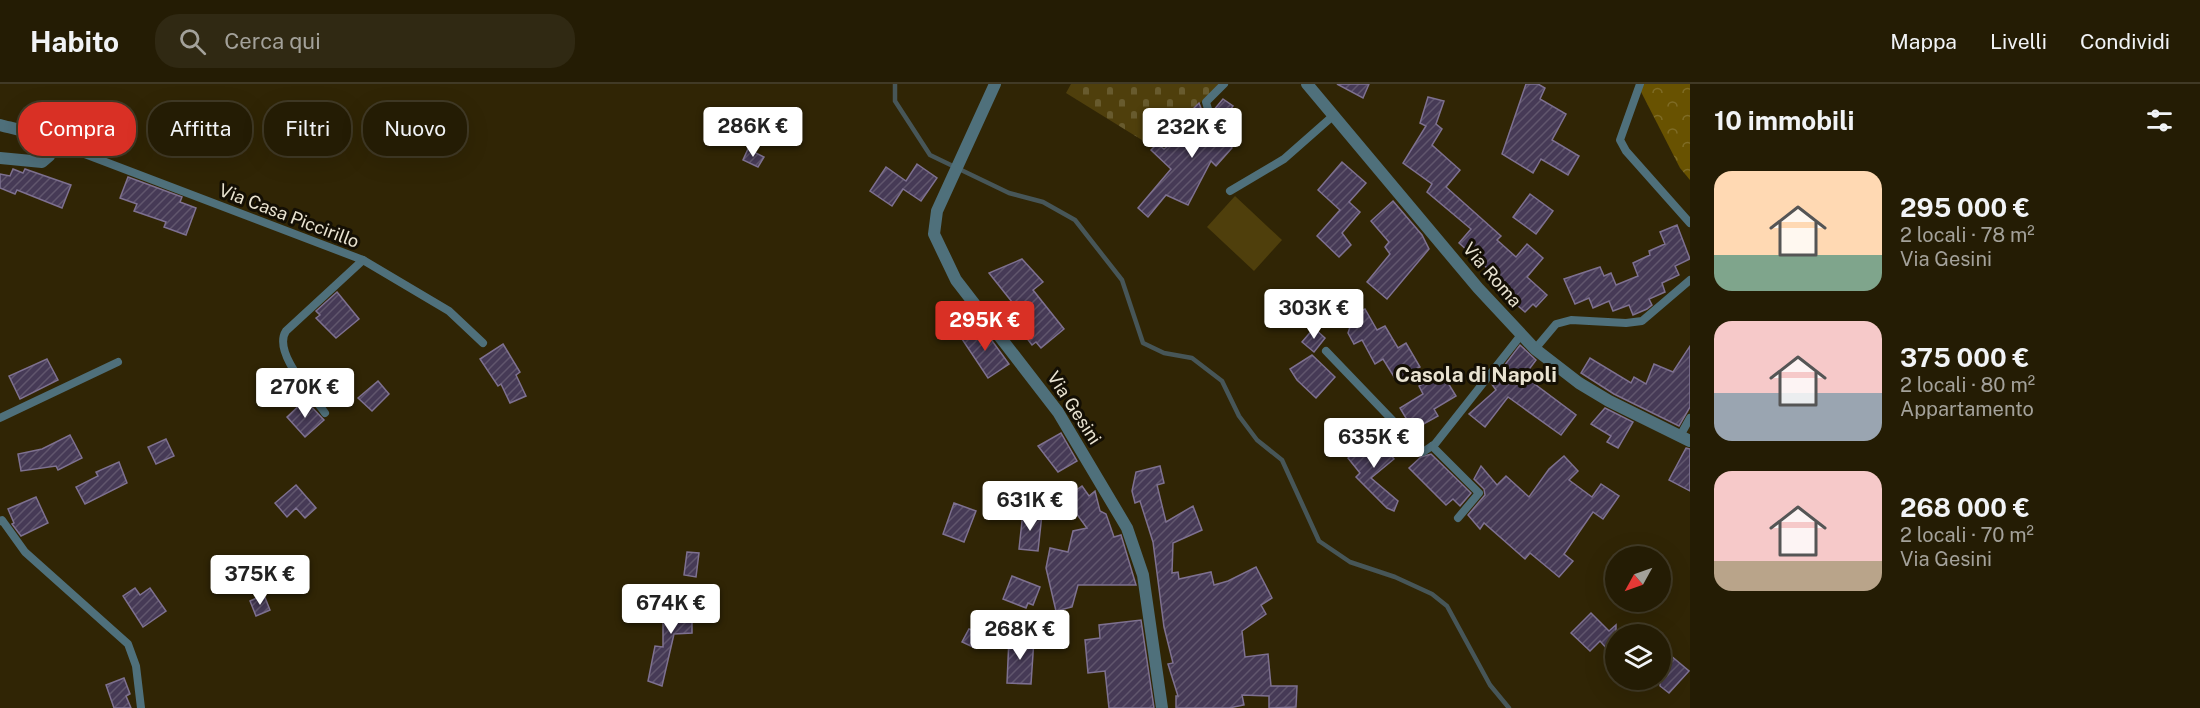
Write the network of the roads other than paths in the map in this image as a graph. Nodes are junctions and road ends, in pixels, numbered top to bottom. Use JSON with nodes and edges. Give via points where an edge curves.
{"nodes":[{"id":1,"x":995,"y":84,"type":"edge"},
{"id":2,"x":1224,"y":84,"type":"edge"},
{"id":3,"x":1306,"y":84,"type":"edge"},
{"id":4,"x":1640,"y":84,"type":"edge"},
{"id":5,"x":1334,"y":115,"type":"junction"},
{"id":6,"x":0,"y":125,"type":"edge"},
{"id":7,"x":18,"y":130,"type":"edge"},
{"id":8,"x":1163,"y":143,"type":"dead end"},
{"id":9,"x":49,"y":156,"type":"edge"},
{"id":10,"x":90,"y":156,"type":"edge"},
{"id":11,"x":0,"y":158,"type":"edge"},
{"id":12,"x":1230,"y":191,"type":"dead end"},
{"id":13,"x":1690,"y":223,"type":"edge"},
{"id":14,"x":363,"y":260,"type":"junction"},
{"id":15,"x":1690,"y":280,"type":"edge"},
{"id":16,"x":1521,"y":335,"type":"junction"},
{"id":17,"x":483,"y":343,"type":"dead end"},
{"id":18,"x":1535,"y":349,"type":"junction"},
{"id":19,"x":1326,"y":351,"type":"dead end"},
{"id":20,"x":118,"y":362,"type":"dead end"},
{"id":21,"x":326,"y":413,"type":"dead end"},
{"id":22,"x":0,"y":418,"type":"edge"},
{"id":23,"x":1690,"y":418,"type":"edge"},
{"id":24,"x":1685,"y":438,"type":"edge"},
{"id":25,"x":1432,"y":446,"type":"junction"},
{"id":26,"x":1458,"y":518,"type":"dead end"},
{"id":27,"x":0,"y":521,"type":"edge"},
{"id":28,"x":141,"y":708,"type":"edge"},
{"id":29,"x":1162,"y":708,"type":"edge"}],
"edges":[{"from":1,"to":29,"type":"street","name":"Via Gesini","via":[[937,211],[934,234],[956,280],[1058,412],[1127,528],[1143,575]]},
{"from":2,"to":8,"type":"lane","via":[[1206,102],[1208,109],[1184,137],[1172,135]]},
{"from":3,"to":5,"type":"street","name":"Via Roma"},
{"from":4,"to":13,"type":"lane","via":[[1620,140]]},
{"from":5,"to":12,"type":"lane","via":[[1284,159]]},
{"from":5,"to":16,"type":"street","name":"Via Roma"},
{"from":6,"to":7,"type":"street"},
{"from":9,"to":11,"type":"street","via":[[42,162]]},
{"from":10,"to":14,"type":"lane","name":"Via Casa Piccirillo"},
{"from":14,"to":17,"type":"lane","via":[[450,311]]},
{"from":14,"to":21,"type":"lane","name":"Via Casa Piccirillo","via":[[286,331],[282,341],[286,357]]},
{"from":15,"to":18,"type":"lane","via":[[1642,321],[1571,320],[1556,324]]},
{"from":16,"to":18,"type":"street","name":"Via Roma"},
{"from":16,"to":25,"type":"lane"},
{"from":18,"to":24,"type":"street","name":"Via Roma","via":[[1580,383]]},
{"from":19,"to":25,"type":"lane","via":[[1423,452]]},
{"from":20,"to":22,"type":"lane"},
{"from":23,"to":24,"type":"lane"},
{"from":25,"to":26,"type":"lane","via":[[1479,493]]},
{"from":27,"to":28,"type":"lane","via":[[25,552],[128,644],[136,666]]}]}
